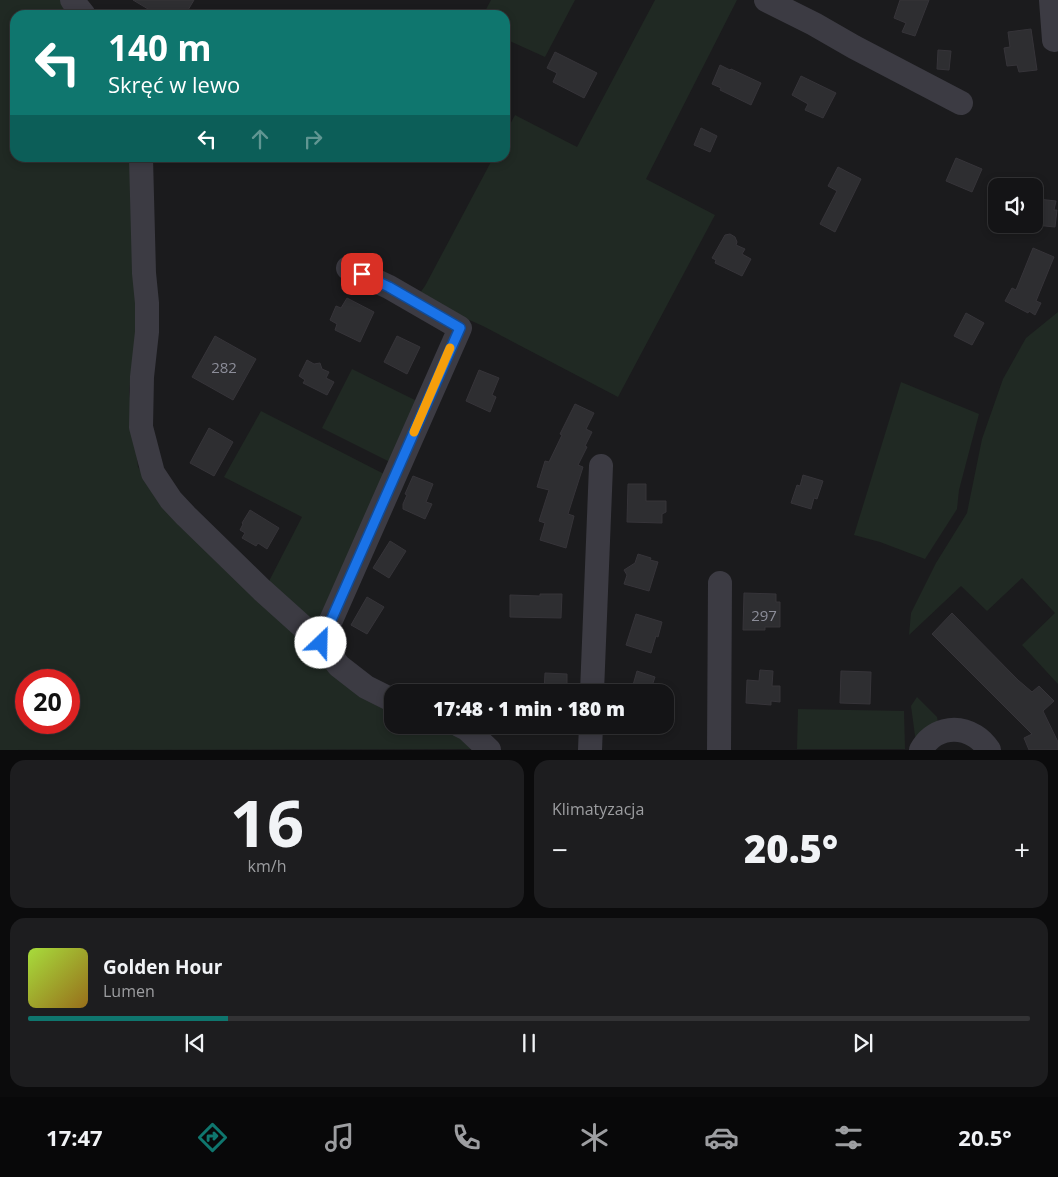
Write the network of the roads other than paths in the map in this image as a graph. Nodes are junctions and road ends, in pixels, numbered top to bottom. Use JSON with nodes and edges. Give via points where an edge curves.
{"nodes":[{"id":1,"x":72,"y":0,"type":"edge"},
{"id":2,"x":766,"y":0,"type":"edge"},
{"id":3,"x":1051,"y":0,"type":"edge"},
{"id":4,"x":80,"y":10,"type":"edge"},
{"id":5,"x":1054,"y":40,"type":"dead end"},
{"id":6,"x":961,"y":103,"type":"dead end"},
{"id":7,"x":141,"y":162,"type":"edge"},
{"id":8,"x":348,"y":268,"type":"dead end"},
{"id":9,"x":600,"y":466,"type":"dead end"},
{"id":10,"x":720,"y":583,"type":"dead end"},
{"id":11,"x":321,"y":643,"type":"junction"},
{"id":12,"x":592,"y":684,"type":"edge"},
{"id":13,"x":384,"y":696,"type":"edge"},
{"id":14,"x":472,"y":734,"type":"edge"},
{"id":15,"x":591,"y":734,"type":"edge"},
{"id":16,"x":986,"y":746,"type":"edge"},
{"id":17,"x":489,"y":750,"type":"edge"},
{"id":18,"x":590,"y":750,"type":"edge"},
{"id":19,"x":719,"y":750,"type":"edge"},
{"id":20,"x":921,"y":750,"type":"edge"}],
"edges":[{"from":1,"to":4,"type":"street"},
{"from":2,"to":6,"type":"street"},
{"from":3,"to":5,"type":"street"},
{"from":7,"to":11,"type":"street","via":[[147,332],[141,426],[153,473],[186,516]]},
{"from":8,"to":11,"type":"street","via":[[389,287],[460,328]]},
{"from":9,"to":12,"type":"street"},
{"from":10,"to":19,"type":"street"},
{"from":11,"to":13,"type":"street","via":[[339,666]]},
{"from":14,"to":17,"type":"street"},
{"from":15,"to":18,"type":"street"},
{"from":16,"to":20,"type":"street","via":[[974,735],[958,729],[941,732],[926,741]]}]}
